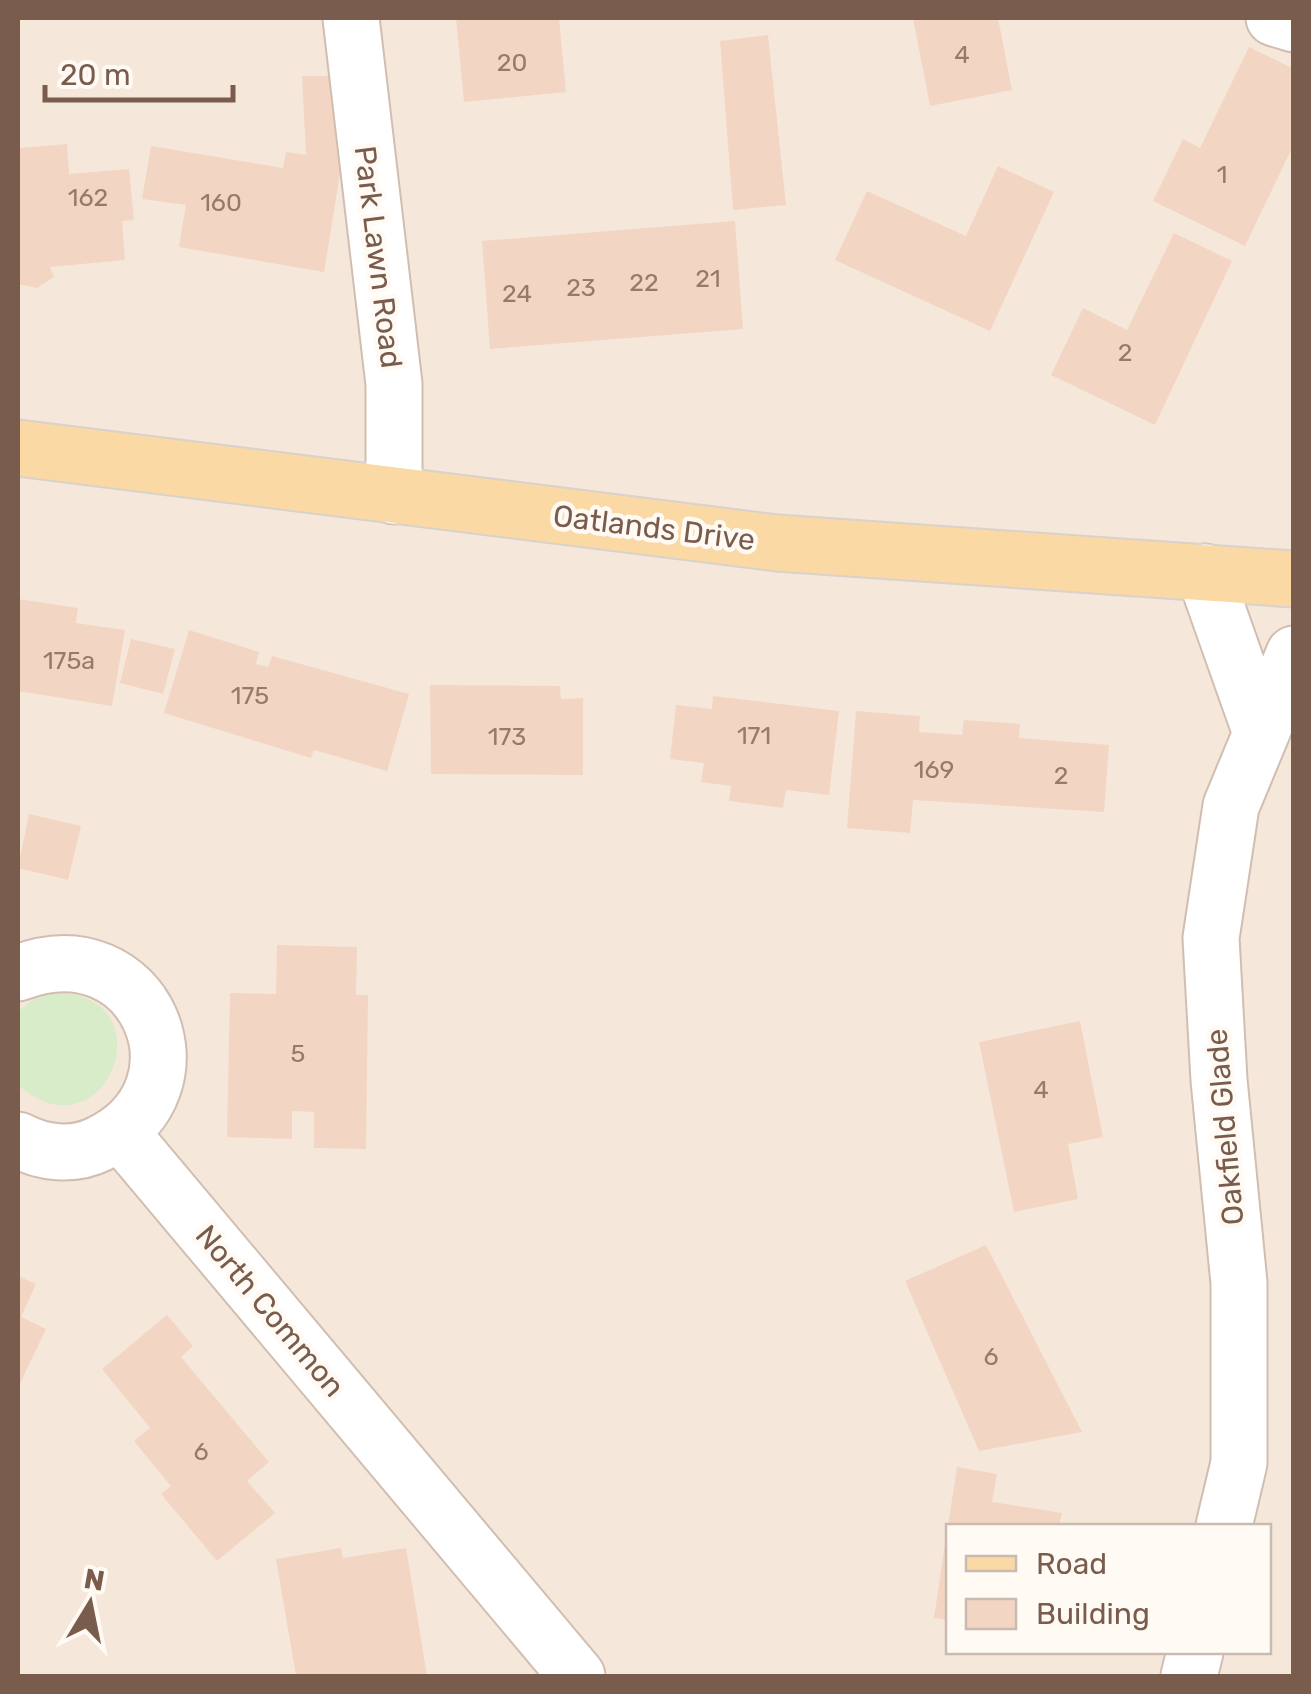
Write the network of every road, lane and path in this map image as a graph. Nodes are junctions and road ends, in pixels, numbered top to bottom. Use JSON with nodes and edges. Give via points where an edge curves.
{"nodes":[{"id":1,"x":350,"y":18,"type":"edge"},
{"id":2,"x":1274,"y":18,"type":"edge"},
{"id":3,"x":1294,"y":24,"type":"edge"},
{"id":4,"x":18,"y":448,"type":"edge"},
{"id":5,"x":394,"y":496,"type":"junction"},
{"id":6,"x":1204,"y":572,"type":"junction"},
{"id":7,"x":1294,"y":579,"type":"edge"},
{"id":8,"x":1294,"y":654,"type":"edge"},
{"id":9,"x":1261,"y":733,"type":"junction"},
{"id":10,"x":18,"y":973,"type":"edge"},
{"id":11,"x":121,"y":1133,"type":"junction"},
{"id":12,"x":18,"y":1140,"type":"edge"},
{"id":13,"x":1224,"y":1524,"type":"edge"},
{"id":14,"x":577,"y":1676,"type":"edge"}],
"edges":[{"from":1,"to":5,"type":"street","name":"Park Lawn Road","via":[[394,384]]},
{"from":2,"to":3,"type":"street"},
{"from":4,"to":5,"type":"main road","name":"Oatlands Drive"},
{"from":5,"to":6,"type":"main road","name":"Oatlands Drive","via":[[777,542]]},
{"from":6,"to":7,"type":"main road","name":"Oatlands Drive"},
{"from":6,"to":9,"type":"street"},
{"from":8,"to":9,"type":"street","name":"Oakfield Glade"},
{"from":9,"to":13,"type":"street","name":"Oakfield Glade","via":[[1230,806],[1211,938],[1239,1284],[1239,1462]]},
{"from":10,"to":11,"type":"street","via":[[44,962],[76,962],[132,991],[150,1017],[158,1048],[156,1080],[143,1109]]},
{"from":11,"to":12,"type":"street","via":[[64,1152]]},
{"from":11,"to":14,"type":"street","name":"North Common"}]}
